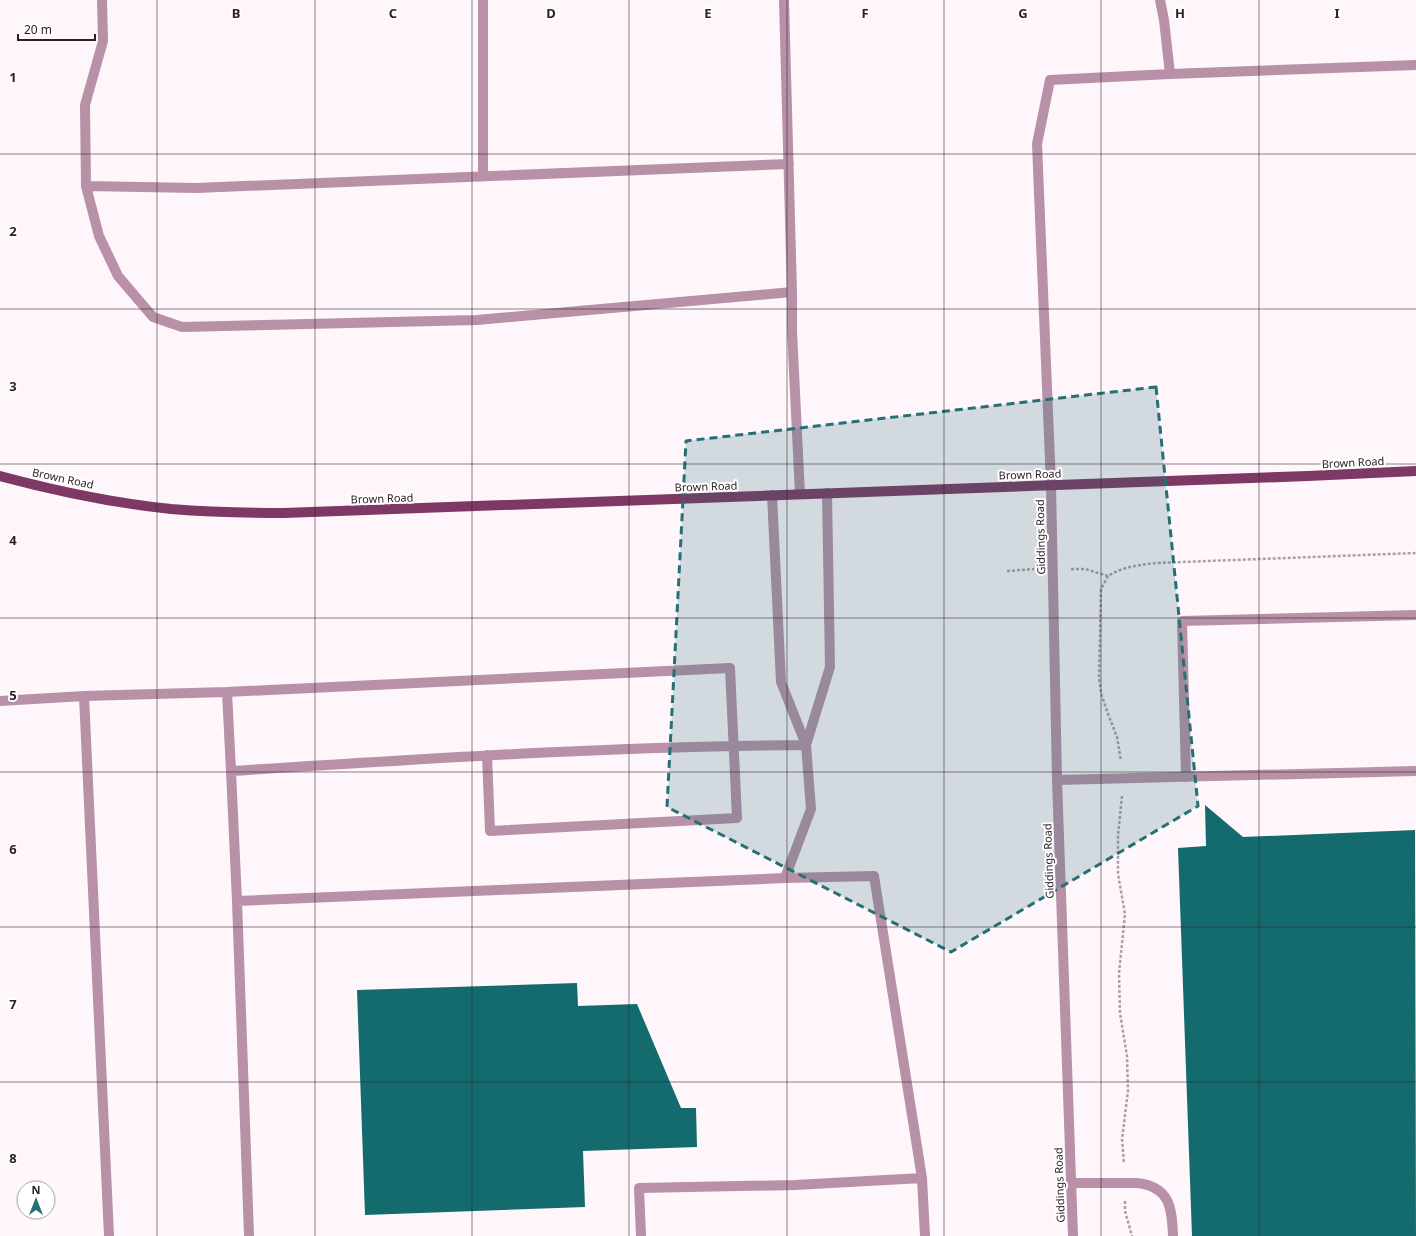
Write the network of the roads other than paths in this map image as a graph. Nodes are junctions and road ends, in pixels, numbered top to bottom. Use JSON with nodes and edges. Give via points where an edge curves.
{"nodes":[{"id":1,"x":102,"y":0,"type":"edge"},
{"id":2,"x":483,"y":0,"type":"edge"},
{"id":3,"x":784,"y":0,"type":"edge"},
{"id":4,"x":1160,"y":0,"type":"edge"},
{"id":5,"x":1416,"y":65,"type":"edge"},
{"id":6,"x":1170,"y":74,"type":"junction"},
{"id":7,"x":789,"y":164,"type":"junction"},
{"id":8,"x":483,"y":176,"type":"junction"},
{"id":9,"x":86,"y":186,"type":"junction"},
{"id":10,"x":792,"y":292,"type":"junction"},
{"id":11,"x":1416,"y":471,"type":"edge"},
{"id":12,"x":0,"y":476,"type":"edge"},
{"id":13,"x":1051,"y":486,"type":"junction"},
{"id":14,"x":827,"y":493,"type":"junction"},
{"id":15,"x":800,"y":494,"type":"junction"},
{"id":16,"x":772,"y":495,"type":"junction"},
{"id":17,"x":1416,"y":615,"type":"edge"},
{"id":18,"x":227,"y":692,"type":"junction"},
{"id":19,"x":84,"y":696,"type":"junction"},
{"id":20,"x":0,"y":701,"type":"edge"},
{"id":21,"x":734,"y":745,"type":"junction"},
{"id":22,"x":806,"y":745,"type":"junction"},
{"id":23,"x":488,"y":755,"type":"junction"},
{"id":24,"x":231,"y":771,"type":"junction"},
{"id":25,"x":1416,"y":771,"type":"edge"},
{"id":26,"x":1186,"y":777,"type":"junction"},
{"id":27,"x":1057,"y":780,"type":"junction"},
{"id":28,"x":785,"y":878,"type":"junction"},
{"id":29,"x":237,"y":901,"type":"junction"},
{"id":30,"x":922,"y":1178,"type":"junction"},
{"id":31,"x":1071,"y":1184,"type":"junction"},
{"id":32,"x":109,"y":1236,"type":"edge"},
{"id":33,"x":249,"y":1236,"type":"edge"},
{"id":34,"x":641,"y":1236,"type":"edge"},
{"id":35,"x":925,"y":1236,"type":"edge"},
{"id":36,"x":1073,"y":1236,"type":"edge"},
{"id":37,"x":1173,"y":1236,"type":"edge"}],
"edges":[{"from":1,"to":9,"type":"street","via":[[103,42],[85,105]]},
{"from":2,"to":8,"type":"street"},
{"from":3,"to":7,"type":"street"},
{"from":4,"to":6,"type":"street"},
{"from":5,"to":6,"type":"street"},
{"from":6,"to":13,"type":"street","name":"Giddings Road","via":[[1050,80],[1037,144]]},
{"from":7,"to":8,"type":"street"},
{"from":7,"to":10,"type":"street"},
{"from":8,"to":9,"type":"street","via":[[196,188]]},
{"from":9,"to":10,"type":"street","via":[[99,236],[118,276],[153,317],[182,327],[477,320]]},
{"from":10,"to":15,"type":"street"},
{"from":11,"to":13,"type":"main road","name":"Brown Road"},
{"from":12,"to":16,"type":"main road","name":"Brown Road","via":[[68,492],[142,505],[254,513]]},
{"from":13,"to":14,"type":"main road","name":"Brown Road"},
{"from":13,"to":27,"type":"street","name":"Giddings Road"},
{"from":14,"to":15,"type":"main road","name":"Brown Road"},
{"from":14,"to":22,"type":"street","via":[[830,667]]},
{"from":15,"to":16,"type":"main road","name":"Brown Road"},
{"from":16,"to":22,"type":"street","via":[[781,682]]},
{"from":17,"to":26,"type":"street","via":[[1182,621]]},
{"from":18,"to":19,"type":"street"},
{"from":18,"to":21,"type":"street","via":[[730,668]]},
{"from":18,"to":24,"type":"street"},
{"from":19,"to":20,"type":"street"},
{"from":19,"to":32,"type":"street"},
{"from":21,"to":22,"type":"street"},
{"from":21,"to":23,"type":"street"},
{"from":21,"to":23,"type":"street","via":[[737,818],[490,831]]},
{"from":22,"to":28,"type":"street","via":[[811,809]]},
{"from":23,"to":24,"type":"street"},
{"from":24,"to":29,"type":"street"},
{"from":25,"to":26,"type":"street"},
{"from":26,"to":27,"type":"street"},
{"from":27,"to":31,"type":"street","name":"Giddings Road"},
{"from":28,"to":29,"type":"street"},
{"from":28,"to":30,"type":"street","via":[[874,876]]},
{"from":29,"to":33,"type":"street"},
{"from":30,"to":34,"type":"street","via":[[795,1185],[639,1188]]},
{"from":30,"to":35,"type":"street"},
{"from":31,"to":36,"type":"street","name":"Giddings Road"},
{"from":31,"to":37,"type":"street","via":[[1125,1183],[1151,1186],[1163,1194],[1171,1208]]}]}
